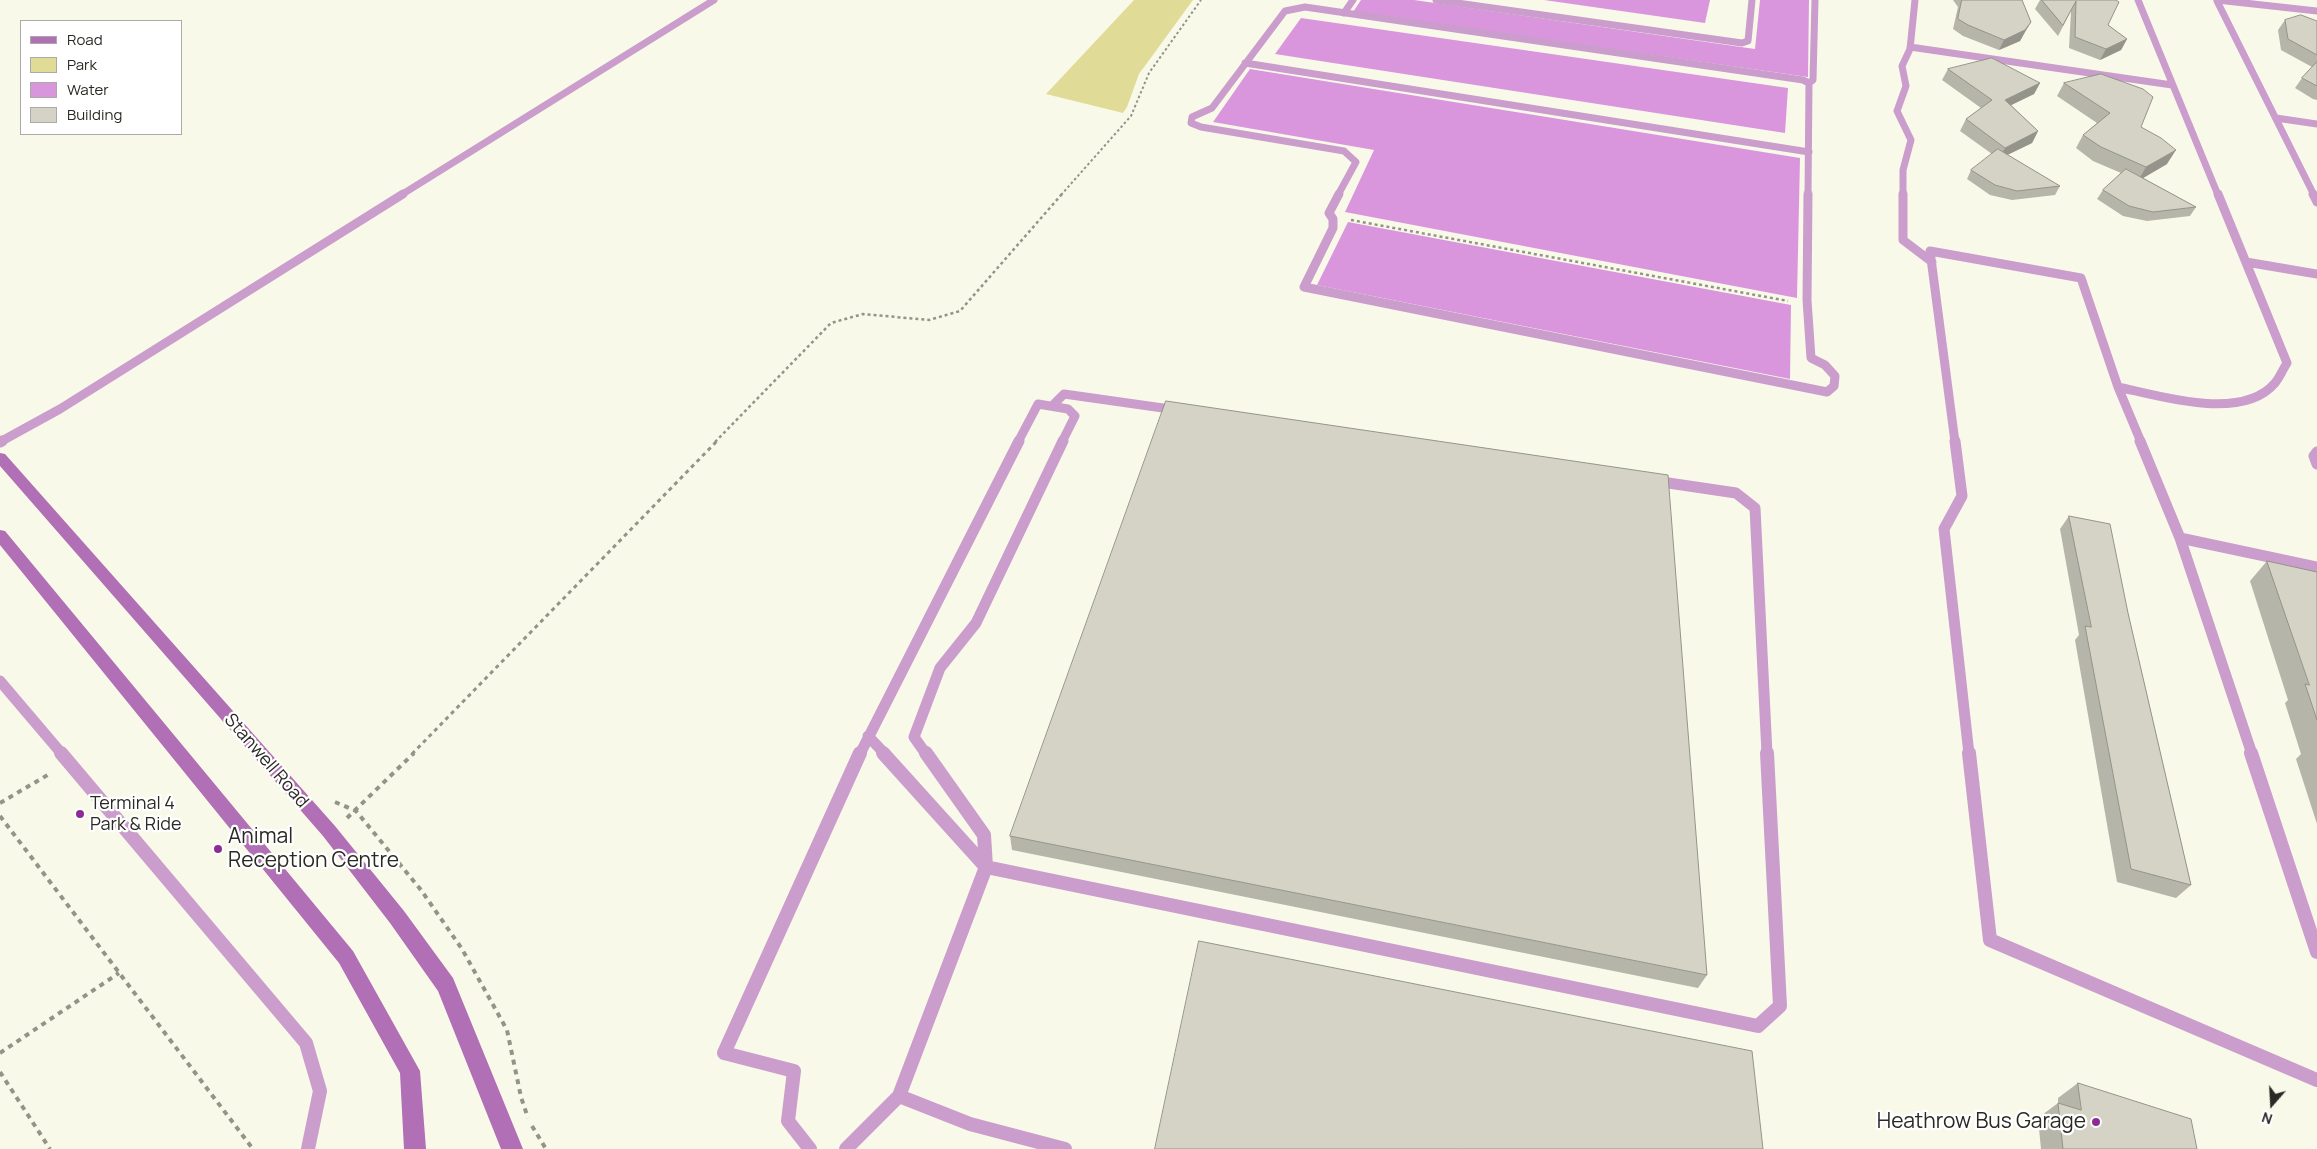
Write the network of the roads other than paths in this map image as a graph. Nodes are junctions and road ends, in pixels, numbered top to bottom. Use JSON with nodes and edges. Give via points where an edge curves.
{"nodes":[{"id":1,"x":714,"y":0,"type":"edge"},
{"id":2,"x":1353,"y":0,"type":"edge"},
{"id":3,"x":1436,"y":0,"type":"edge"},
{"id":4,"x":1752,"y":0,"type":"edge"},
{"id":5,"x":1815,"y":0,"type":"edge"},
{"id":6,"x":1914,"y":0,"type":"edge"},
{"id":7,"x":2138,"y":0,"type":"edge"},
{"id":8,"x":2217,"y":0,"type":"edge"},
{"id":9,"x":2317,"y":11,"type":"edge"},
{"id":10,"x":1344,"y":12,"type":"junction"},
{"id":11,"x":1910,"y":47,"type":"junction"},
{"id":12,"x":1246,"y":63,"type":"junction"},
{"id":13,"x":1809,"y":83,"type":"junction"},
{"id":14,"x":2172,"y":85,"type":"junction"},
{"id":15,"x":2276,"y":118,"type":"junction"},
{"id":16,"x":2317,"y":124,"type":"edge"},
{"id":17,"x":1809,"y":152,"type":"junction"},
{"id":18,"x":2317,"y":202,"type":"edge"},
{"id":19,"x":1932,"y":262,"type":"junction"},
{"id":20,"x":2246,"y":262,"type":"junction"},
{"id":21,"x":2317,"y":274,"type":"edge"},
{"id":22,"x":2118,"y":387,"type":"junction"},
{"id":23,"x":1052,"y":406,"type":"junction"},
{"id":24,"x":1193,"y":413,"type":"edge"},
{"id":25,"x":0,"y":442,"type":"edge"},
{"id":26,"x":2317,"y":452,"type":"edge"},
{"id":27,"x":0,"y":456,"type":"edge"},
{"id":28,"x":2317,"y":464,"type":"edge"},
{"id":29,"x":1647,"y":480,"type":"edge"},
{"id":30,"x":0,"y":535,"type":"edge"},
{"id":31,"x":2180,"y":538,"type":"junction"},
{"id":32,"x":2317,"y":567,"type":"edge"},
{"id":33,"x":0,"y":681,"type":"edge"},
{"id":34,"x":868,"y":736,"type":"junction"},
{"id":35,"x":986,"y":867,"type":"junction"},
{"id":36,"x":2317,"y":952,"type":"edge"},
{"id":37,"x":2317,"y":1080,"type":"edge"},
{"id":38,"x":899,"y":1096,"type":"junction"},
{"id":39,"x":308,"y":1149,"type":"edge"},
{"id":40,"x":415,"y":1149,"type":"edge"},
{"id":41,"x":512,"y":1149,"type":"edge"},
{"id":42,"x":810,"y":1149,"type":"edge"},
{"id":43,"x":846,"y":1149,"type":"edge"},
{"id":44,"x":1065,"y":1149,"type":"edge"}],
"edges":[{"from":1,"to":25,"type":"lane","via":[[60,409]]},
{"from":2,"to":10,"type":"lane"},
{"from":3,"to":4,"type":"lane","via":[[1742,43],[1748,41]]},
{"from":5,"to":13,"type":"lane","via":[[1813,80]]},
{"from":6,"to":11,"type":"lane"},
{"from":7,"to":14,"type":"lane"},
{"from":8,"to":9,"type":"lane"},
{"from":8,"to":15,"type":"lane"},
{"from":10,"to":12,"type":"lane","via":[[1305,7],[1285,11]]},
{"from":10,"to":13,"type":"lane"},
{"from":11,"to":14,"type":"lane"},
{"from":11,"to":19,"type":"lane","via":[[1902,66],[1906,86],[1897,111],[1911,140],[1903,170],[1903,240]]},
{"from":12,"to":17,"type":"lane"},
{"from":12,"to":17,"type":"lane","via":[[1212,108],[1192,117],[1191,122],[1201,127],[1344,152],[1356,162],[1329,213],[1333,228],[1304,287],[1826,392],[1834,386],[1835,376],[1825,365],[1811,358],[1807,304]]},
{"from":13,"to":17,"type":"lane"},
{"from":14,"to":20,"type":"lane"},
{"from":15,"to":16,"type":"lane"},
{"from":15,"to":18,"type":"lane"},
{"from":19,"to":22,"type":"lane","via":[[1930,251],[2082,278]]},
{"from":19,"to":37,"type":"lane","via":[[1962,496],[1944,529],[1990,940]]},
{"from":20,"to":21,"type":"lane"},
{"from":20,"to":22,"type":"lane","via":[[2286,363],[2282,374],[2268,391],[2240,403],[2211,404]]},
{"from":22,"to":31,"type":"lane"},
{"from":23,"to":24,"type":"lane","via":[[1064,394]]},
{"from":23,"to":34,"type":"lane","via":[[1038,404]]},
{"from":23,"to":35,"type":"lane","via":[[1068,409],[1074,416],[976,623],[940,668],[914,737],[984,836]]},
{"from":26,"to":28,"type":"lane","via":[[2314,456]]},
{"from":27,"to":41,"type":"street","name":"Stanwell Road","via":[[328,831],[397,917],[446,985]]},
{"from":29,"to":35,"type":"lane","via":[[1736,493],[1755,508],[1780,1006],[1758,1026]]},
{"from":30,"to":40,"type":"street","via":[[346,957],[410,1071]]},
{"from":31,"to":32,"type":"lane"},
{"from":31,"to":36,"type":"lane"},
{"from":33,"to":39,"type":"lane","via":[[306,1042],[320,1091]]},
{"from":34,"to":35,"type":"lane"},
{"from":34,"to":42,"type":"lane","via":[[724,1053],[794,1071],[788,1122]]},
{"from":35,"to":38,"type":"lane"},
{"from":38,"to":43,"type":"lane"},
{"from":38,"to":44,"type":"lane","via":[[970,1124]]}]}
